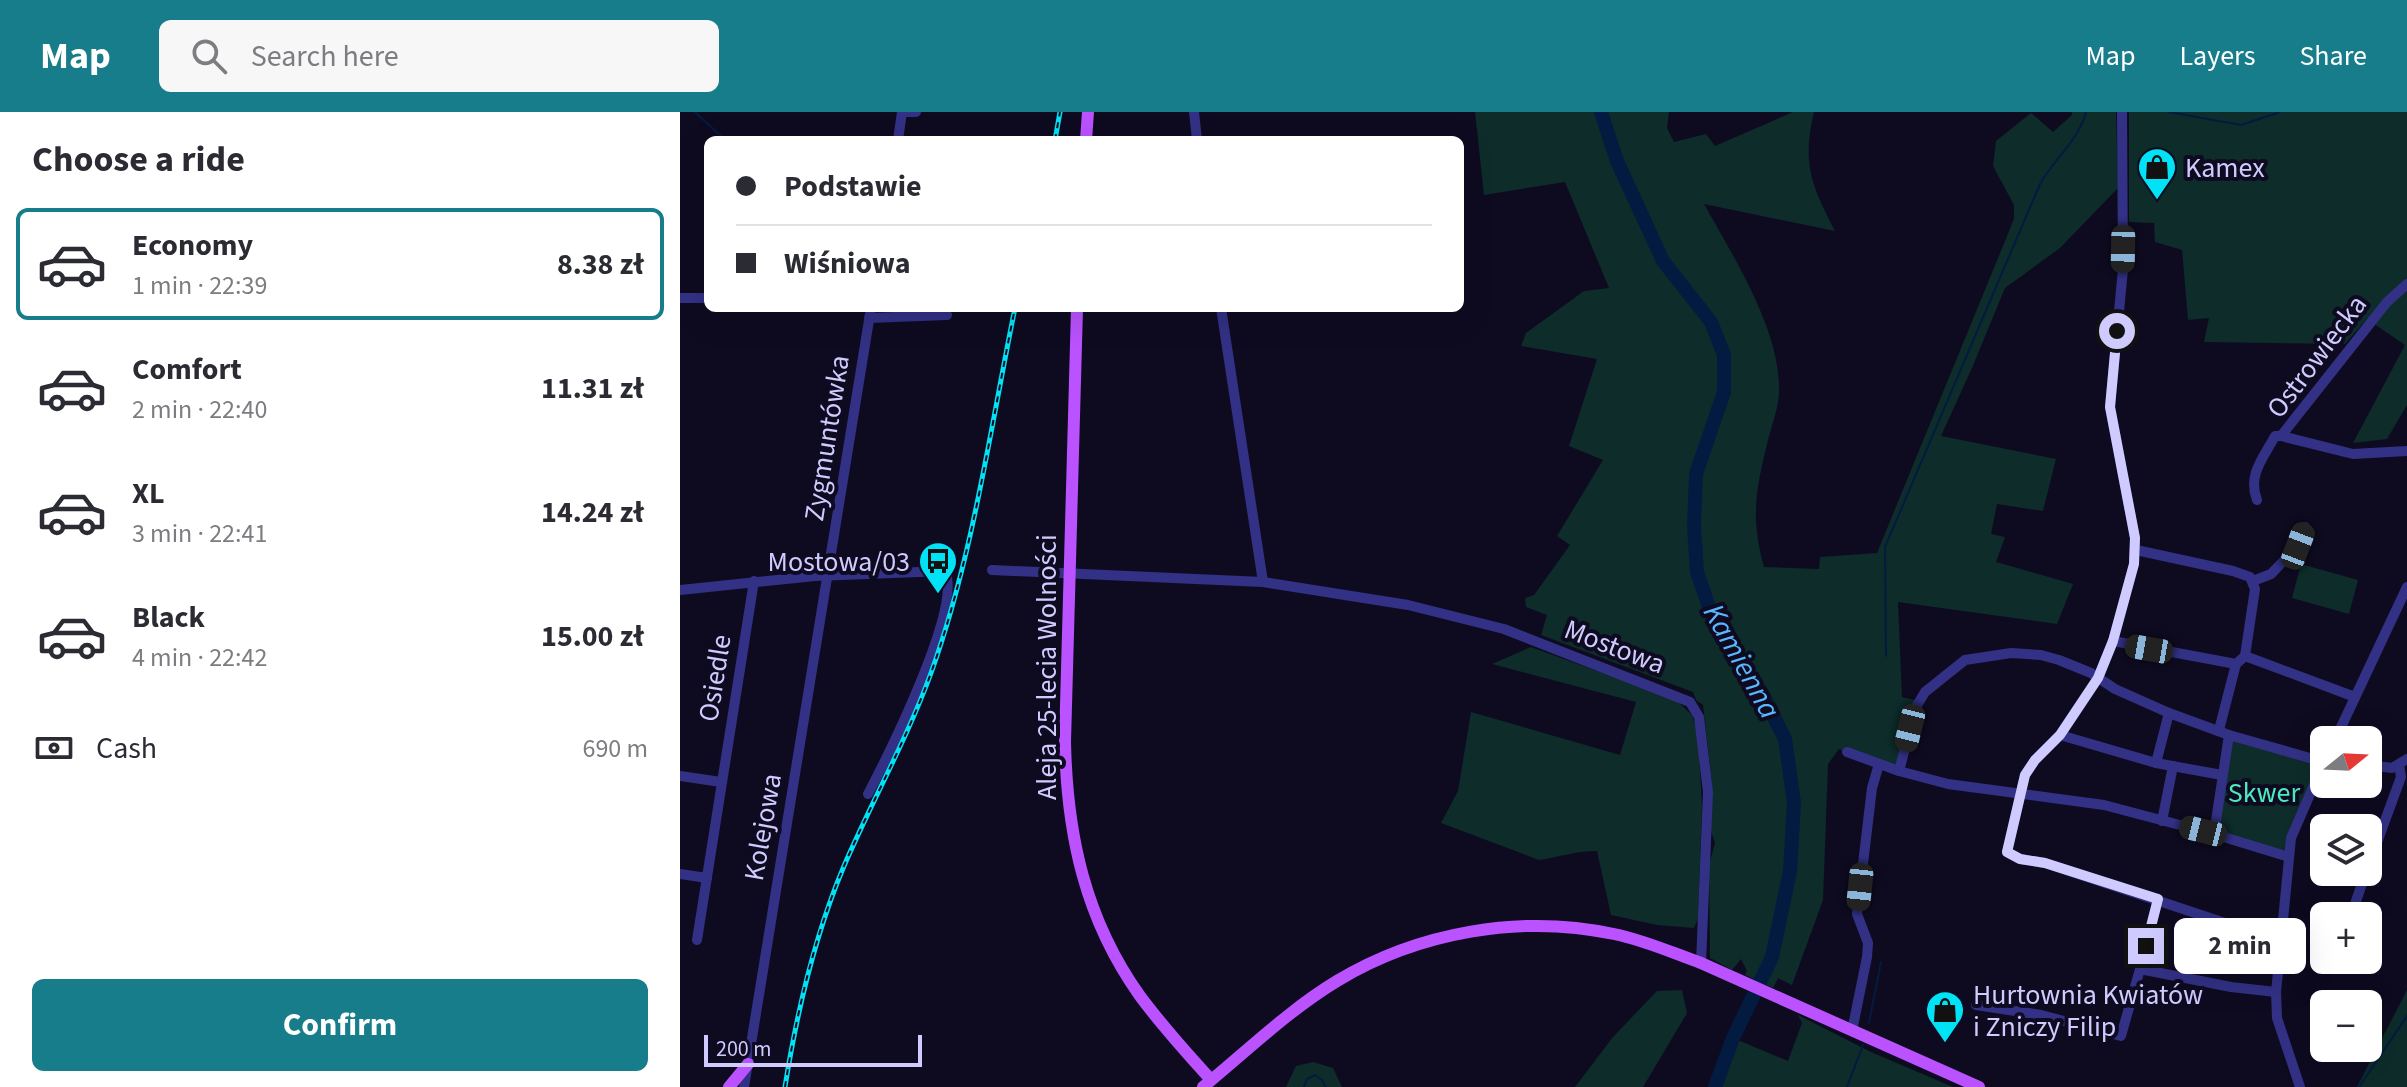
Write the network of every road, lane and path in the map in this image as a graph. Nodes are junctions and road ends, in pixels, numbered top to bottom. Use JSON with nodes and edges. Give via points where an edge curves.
{"nodes":[{"id":1,"x":902,"y":112,"type":"edge"},
{"id":2,"x":916,"y":112,"type":"edge"},
{"id":3,"x":1088,"y":112,"type":"edge"},
{"id":4,"x":1194,"y":112,"type":"edge"},
{"id":5,"x":2122,"y":112,"type":"edge"},
{"id":6,"x":899,"y":136,"type":"edge"},
{"id":7,"x":1086,"y":136,"type":"edge"},
{"id":8,"x":1197,"y":136,"type":"edge"},
{"id":9,"x":2407,"y":284,"type":"edge"},
{"id":10,"x":680,"y":298,"type":"edge"},
{"id":11,"x":704,"y":298,"type":"edge"},
{"id":12,"x":1077,"y":312,"type":"edge"},
{"id":13,"x":1222,"y":312,"type":"edge"},
{"id":14,"x":870,"y":313,"type":"edge"},
{"id":15,"x":947,"y":315,"type":"dead end"},
{"id":16,"x":2281,"y":436,"type":"junction"},
{"id":17,"x":2407,"y":451,"type":"edge"},
{"id":18,"x":2257,"y":500,"type":"dead end"},
{"id":19,"x":2305,"y":527,"type":"dead end"},
{"id":20,"x":2136,"y":550,"type":"junction"},
{"id":21,"x":992,"y":570,"type":"dead end"},
{"id":22,"x":1068,"y":572,"type":"junction"},
{"id":23,"x":828,"y":576,"type":"junction"},
{"id":24,"x":754,"y":581,"type":"junction"},
{"id":25,"x":2253,"y":581,"type":"junction"},
{"id":26,"x":1263,"y":582,"type":"junction"},
{"id":27,"x":2407,"y":587,"type":"edge"},
{"id":28,"x":680,"y":590,"type":"edge"},
{"id":29,"x":2113,"y":641,"type":"junction"},
{"id":30,"x":2245,"y":656,"type":"junction"},
{"id":31,"x":2236,"y":664,"type":"junction"},
{"id":32,"x":2098,"y":678,"type":"junction"},
{"id":33,"x":2355,"y":697,"type":"junction"},
{"id":34,"x":2169,"y":713,"type":"junction"},
{"id":35,"x":2342,"y":726,"type":"edge"},
{"id":36,"x":2224,"y":733,"type":"junction"},
{"id":37,"x":2060,"y":735,"type":"junction"},
{"id":38,"x":1847,"y":752,"type":"dead end"},
{"id":39,"x":2310,"y":758,"type":"edge"},
{"id":40,"x":2403,"y":762,"type":"edge"},
{"id":41,"x":2156,"y":763,"type":"junction"},
{"id":42,"x":1879,"y":764,"type":"junction"},
{"id":43,"x":2173,"y":766,"type":"junction"},
{"id":44,"x":2382,"y":767,"type":"edge"},
{"id":45,"x":1899,"y":771,"type":"junction"},
{"id":46,"x":2222,"y":775,"type":"junction"},
{"id":47,"x":2407,"y":775,"type":"edge"},
{"id":48,"x":680,"y":776,"type":"edge"},
{"id":49,"x":721,"y":782,"type":"junction"},
{"id":50,"x":2019,"y":793,"type":"junction"},
{"id":51,"x":868,"y":794,"type":"dead end"},
{"id":52,"x":2310,"y":794,"type":"edge"},
{"id":53,"x":2162,"y":821,"type":"junction"},
{"id":54,"x":2382,"y":829,"type":"edge"},
{"id":55,"x":2214,"y":834,"type":"junction"},
{"id":56,"x":2289,"y":857,"type":"junction"},
{"id":57,"x":680,"y":874,"type":"edge"},
{"id":58,"x":707,"y":878,"type":"junction"},
{"id":59,"x":2158,"y":899,"type":"junction"},
{"id":60,"x":2282,"y":938,"type":"junction"},
{"id":61,"x":697,"y":940,"type":"dead end"},
{"id":62,"x":1701,"y":963,"type":"junction"},
{"id":63,"x":2140,"y":969,"type":"junction"},
{"id":64,"x":2276,"y":992,"type":"junction"},
{"id":65,"x":1976,"y":1005,"type":"dead end"},
{"id":66,"x":1852,"y":1031,"type":"junction"},
{"id":67,"x":748,"y":1064,"type":"junction"},
{"id":68,"x":1207,"y":1084,"type":"edge"},
{"id":69,"x":729,"y":1087,"type":"edge"},
{"id":70,"x":744,"y":1087,"type":"edge"},
{"id":71,"x":1979,"y":1087,"type":"edge"},
{"id":72,"x":2300,"y":1087,"type":"edge"}],
"edges":[{"from":1,"to":2,"type":"street"},
{"from":1,"to":6,"type":"street"},
{"from":3,"to":7,"type":"main road"},
{"from":4,"to":8,"type":"street"},
{"from":5,"to":20,"type":"street","via":[[2123,269],[2110,407]]},
{"from":9,"to":16,"type":"street","name":"Ostrowiecka"},
{"from":10,"to":11,"type":"street"},
{"from":12,"to":22,"type":"main road","name":"Aleja 25-lecia Wolności"},
{"from":13,"to":26,"type":"street"},
{"from":14,"to":15,"type":"street"},
{"from":14,"to":23,"type":"street","name":"Zygmuntówka"},
{"from":16,"to":17,"type":"street","name":"Ostrowiecka","via":[[2353,454]]},
{"from":16,"to":18,"type":"street","via":[[2275,436],[2253,477]]},
{"from":19,"to":25,"type":"street","via":[[2298,546],[2271,574]]},
{"from":20,"to":25,"type":"street","via":[[2244,573]]},
{"from":20,"to":29,"type":"street"},
{"from":21,"to":22,"type":"street","name":"Mostowa"},
{"from":22,"to":26,"type":"street","name":"Mostowa"},
{"from":22,"to":68,"type":"main road","name":"Aleja 25-lecia Wolności","via":[[1066,794],[1081,875],[1127,975]]},
{"from":23,"to":24,"type":"street"},
{"from":23,"to":51,"type":"street","via":[[945,571],[948,583],[927,665]]},
{"from":23,"to":67,"type":"street","name":"Kolejowa"},
{"from":24,"to":28,"type":"street"},
{"from":24,"to":49,"type":"street","name":"Osiedle"},
{"from":25,"to":30,"type":"street"},
{"from":26,"to":62,"type":"street","name":"Mostowa","via":[[1482,622],[1690,702],[1699,717],[1708,792]]},
{"from":27,"to":33,"type":"street"},
{"from":29,"to":31,"type":"street"},
{"from":29,"to":32,"type":"street"},
{"from":30,"to":31,"type":"street"},
{"from":30,"to":33,"type":"street"},
{"from":31,"to":36,"type":"street"},
{"from":32,"to":34,"type":"street"},
{"from":32,"to":37,"type":"street"},
{"from":32,"to":45,"type":"street","via":[[2041,655],[1965,660],[1919,701]]},
{"from":33,"to":35,"type":"street"},
{"from":34,"to":36,"type":"street"},
{"from":34,"to":41,"type":"street"},
{"from":36,"to":39,"type":"street"},
{"from":36,"to":46,"type":"street"},
{"from":37,"to":41,"type":"street"},
{"from":37,"to":50,"type":"street","via":[[2035,760]]},
{"from":38,"to":42,"type":"street"},
{"from":40,"to":44,"type":"street"},
{"from":40,"to":47,"type":"street"},
{"from":40,"to":54,"type":"street"},
{"from":41,"to":43,"type":"street"},
{"from":42,"to":45,"type":"street"},
{"from":42,"to":66,"type":"street","via":[[1857,914],[1868,943],[1867,957]]},
{"from":43,"to":46,"type":"street"},
{"from":43,"to":53,"type":"street"},
{"from":45,"to":50,"type":"street"},
{"from":46,"to":55,"type":"street"},
{"from":48,"to":49,"type":"street"},
{"from":49,"to":58,"type":"street","name":"Osiedle"},
{"from":50,"to":53,"type":"street","via":[[2104,805]]},
{"from":50,"to":59,"type":"street","via":[[2007,852]]},
{"from":52,"to":56,"type":"street","via":[[2291,838]]},
{"from":53,"to":55,"type":"street"},
{"from":55,"to":56,"type":"street"},
{"from":56,"to":60,"type":"street"},
{"from":57,"to":58,"type":"street"},
{"from":58,"to":61,"type":"street","name":"Osiedle"},
{"from":59,"to":60,"type":"street"},
{"from":59,"to":63,"type":"street"},
{"from":60,"to":64,"type":"street"},
{"from":62,"to":66,"type":"main road"},
{"from":62,"to":68,"type":"main road","via":[[1615,934],[1577,929],[1513,928],[1446,937],[1400,951],[1338,980]]},
{"from":63,"to":64,"type":"street"},
{"from":63,"to":65,"type":"street","via":[[2121,1036]]},
{"from":64,"to":72,"type":"street","via":[[2277,1018]]},
{"from":66,"to":71,"type":"main road"},
{"from":67,"to":69,"type":"main road"},
{"from":67,"to":70,"type":"street","name":"Kolejowa"}]}
